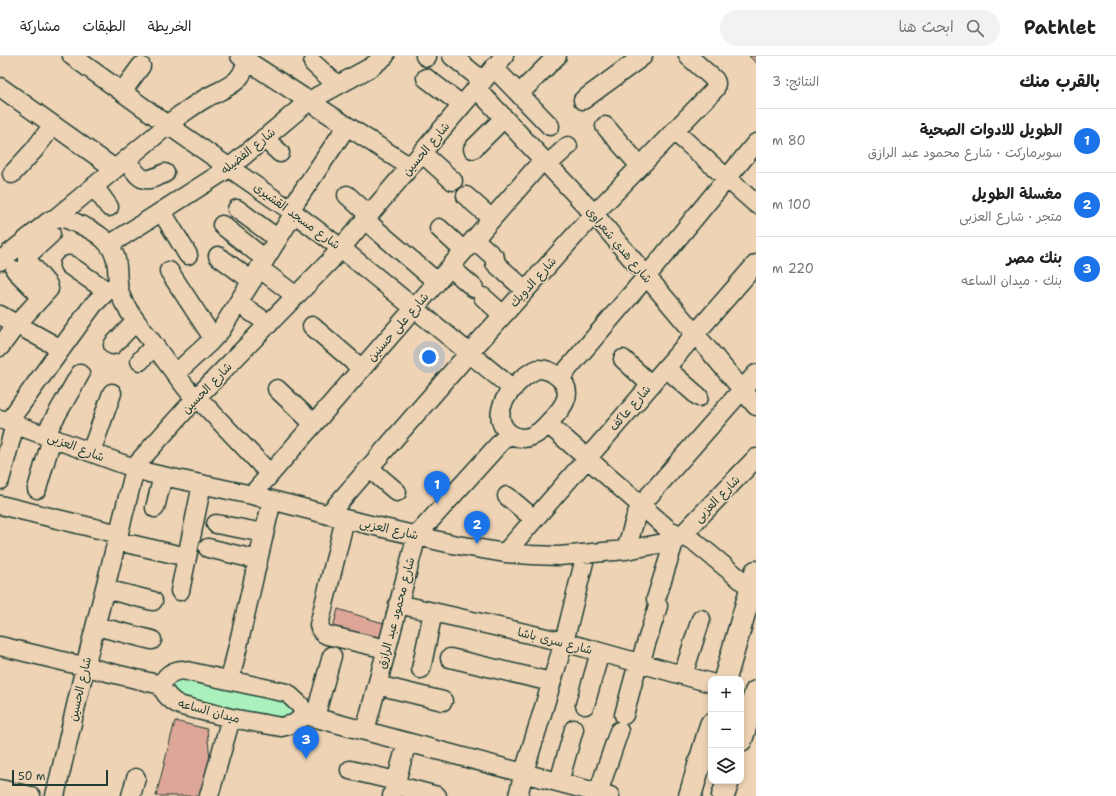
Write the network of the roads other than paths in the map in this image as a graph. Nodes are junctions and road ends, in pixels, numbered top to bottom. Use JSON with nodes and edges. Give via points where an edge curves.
{"nodes":[{"id":1,"x":386,"y":56,"type":"edge"},
{"id":2,"x":452,"y":56,"type":"edge"},
{"id":3,"x":557,"y":56,"type":"edge"},
{"id":4,"x":643,"y":56,"type":"edge"},
{"id":5,"x":688,"y":56,"type":"edge"},
{"id":6,"x":76,"y":57,"type":"edge"},
{"id":7,"x":244,"y":57,"type":"edge"},
{"id":8,"x":313,"y":63,"type":"dead end"},
{"id":9,"x":142,"y":66,"type":"dead end"},
{"id":10,"x":489,"y":73,"type":"edge"},
{"id":11,"x":426,"y":78,"type":"dead end"},
{"id":12,"x":337,"y":85,"type":"junction"},
{"id":13,"x":1,"y":89,"type":"edge"},
{"id":14,"x":122,"y":92,"type":"junction"},
{"id":15,"x":519,"y":94,"type":"junction"},
{"id":16,"x":584,"y":100,"type":"dead end"},
{"id":17,"x":309,"y":101,"type":"junction"},
{"id":18,"x":462,"y":105,"type":"junction"},
{"id":19,"x":504,"y":118,"type":"junction"},
{"id":20,"x":53,"y":124,"type":"junction"},
{"id":21,"x":168,"y":125,"type":"junction"},
{"id":22,"x":347,"y":126,"type":"junction"},
{"id":23,"x":550,"y":126,"type":"dead end"},
{"id":24,"x":605,"y":126,"type":"dead end"},
{"id":25,"x":674,"y":132,"type":"junction"},
{"id":26,"x":264,"y":138,"type":"junction"},
{"id":27,"x":756,"y":143,"type":"edge"},
{"id":28,"x":568,"y":146,"type":"dead end"},
{"id":29,"x":473,"y":149,"type":"dead end"},
{"id":30,"x":280,"y":153,"type":"dead end"},
{"id":31,"x":422,"y":153,"type":"junction"},
{"id":32,"x":545,"y":162,"type":"junction"},
{"id":33,"x":121,"y":164,"type":"junction"},
{"id":34,"x":640,"y":166,"type":"junction"},
{"id":35,"x":410,"y":167,"type":"junction"},
{"id":36,"x":229,"y":168,"type":"junction"},
{"id":37,"x":165,"y":173,"type":"dead end"},
{"id":38,"x":12,"y":174,"type":"dead end"},
{"id":39,"x":727,"y":178,"type":"junction"},
{"id":40,"x":453,"y":181,"type":"dead end"},
{"id":41,"x":94,"y":186,"type":"junction"},
{"id":42,"x":347,"y":195,"type":"dead end"},
{"id":43,"x":466,"y":196,"type":"dead end"},
{"id":44,"x":756,"y":204,"type":"edge"},
{"id":45,"x":109,"y":207,"type":"dead end"},
{"id":46,"x":237,"y":209,"type":"dead end"},
{"id":47,"x":292,"y":211,"type":"junction"},
{"id":48,"x":162,"y":212,"type":"junction"},
{"id":49,"x":594,"y":214,"type":"junction"},
{"id":50,"x":367,"y":218,"type":"junction"},
{"id":51,"x":492,"y":219,"type":"junction"},
{"id":52,"x":53,"y":220,"type":"junction"},
{"id":53,"x":222,"y":225,"type":"dead end"},
{"id":54,"x":439,"y":228,"type":"dead end"},
{"id":55,"x":278,"y":239,"type":"junction"},
{"id":56,"x":109,"y":245,"type":"junction"},
{"id":57,"x":469,"y":245,"type":"junction"},
{"id":58,"x":342,"y":249,"type":"junction"},
{"id":59,"x":188,"y":255,"type":"dead end"},
{"id":60,"x":218,"y":256,"type":"dead end"},
{"id":61,"x":0,"y":261,"type":"edge"},
{"id":62,"x":756,"y":264,"type":"edge"},
{"id":63,"x":69,"y":265,"type":"dead end"},
{"id":64,"x":450,"y":267,"type":"junction"},
{"id":65,"x":15,"y":270,"type":"dead end"},
{"id":66,"x":259,"y":270,"type":"junction"},
{"id":67,"x":169,"y":271,"type":"dead end"},
{"id":68,"x":646,"y":277,"type":"junction"},
{"id":69,"x":437,"y":282,"type":"junction"},
{"id":70,"x":112,"y":288,"type":"junction"},
{"id":71,"x":525,"y":290,"type":"junction"},
{"id":72,"x":296,"y":296,"type":"junction"},
{"id":73,"x":42,"y":297,"type":"junction"},
{"id":74,"x":238,"y":303,"type":"junction"},
{"id":75,"x":414,"y":308,"type":"junction"},
{"id":76,"x":0,"y":315,"type":"edge"},
{"id":77,"x":503,"y":315,"type":"junction"},
{"id":78,"x":136,"y":321,"type":"junction"},
{"id":79,"x":17,"y":324,"type":"junction"},
{"id":80,"x":269,"y":324,"type":"junction"},
{"id":81,"x":312,"y":326,"type":"dead end"},
{"id":82,"x":695,"y":334,"type":"junction"},
{"id":83,"x":213,"y":338,"type":"junction"},
{"id":84,"x":113,"y":345,"type":"dead end"},
{"id":85,"x":154,"y":346,"type":"junction"},
{"id":86,"x":0,"y":347,"type":"edge"},
{"id":87,"x":60,"y":349,"type":"junction"},
{"id":88,"x":469,"y":353,"type":"junction"},
{"id":89,"x":623,"y":359,"type":"dead end"},
{"id":90,"x":140,"y":361,"type":"dead end"},
{"id":91,"x":666,"y":368,"type":"junction"},
{"id":92,"x":362,"y":369,"type":"junction"},
{"id":93,"x":80,"y":374,"type":"dead end"},
{"id":94,"x":175,"y":374,"type":"junction"},
{"id":95,"x":756,"y":374,"type":"edge"},
{"id":96,"x":560,"y":378,"type":"junction"},
{"id":97,"x":651,"y":385,"type":"junction"},
{"id":98,"x":277,"y":389,"type":"dead end"},
{"id":99,"x":513,"y":389,"type":"junction"},
{"id":100,"x":742,"y":390,"type":"junction"},
{"id":101,"x":112,"y":393,"type":"dead end"},
{"id":102,"x":699,"y":397,"type":"dead end"},
{"id":103,"x":196,"y":398,"type":"junction"},
{"id":104,"x":756,"y":406,"type":"edge"},
{"id":105,"x":8,"y":421,"type":"edge"},
{"id":106,"x":314,"y":424,"type":"junction"},
{"id":107,"x":548,"y":424,"type":"junction"},
{"id":108,"x":509,"y":433,"type":"junction"},
{"id":109,"x":49,"y":436,"type":"junction"},
{"id":110,"x":91,"y":452,"type":"junction"},
{"id":111,"x":756,"y":458,"type":"edge"},
{"id":112,"x":587,"y":459,"type":"junction"},
{"id":113,"x":369,"y":468,"type":"junction"},
{"id":114,"x":1,"y":469,"type":"edge"},
{"id":115,"x":135,"y":469,"type":"junction"},
{"id":116,"x":270,"y":474,"type":"junction"},
{"id":117,"x":163,"y":476,"type":"junction"},
{"id":118,"x":202,"y":484,"type":"junction"},
{"id":119,"x":37,"y":488,"type":"dead end"},
{"id":120,"x":397,"y":492,"type":"dead end"},
{"id":121,"x":252,"y":495,"type":"junction"},
{"id":122,"x":507,"y":496,"type":"dead end"},
{"id":123,"x":272,"y":500,"type":"junction"},
{"id":124,"x":0,"y":506,"type":"edge"},
{"id":125,"x":640,"y":506,"type":"junction"},
{"id":126,"x":155,"y":508,"type":"dead end"},
{"id":127,"x":337,"y":517,"type":"junction"},
{"id":128,"x":534,"y":519,"type":"junction"},
{"id":129,"x":216,"y":524,"type":"dead end"},
{"id":130,"x":264,"y":533,"type":"junction"},
{"id":131,"x":418,"y":535,"type":"junction"},
{"id":132,"x":678,"y":537,"type":"junction"},
{"id":133,"x":118,"y":538,"type":"junction"},
{"id":134,"x":208,"y":548,"type":"dead end"},
{"id":135,"x":626,"y":550,"type":"junction"},
{"id":136,"x":505,"y":553,"type":"junction"},
{"id":137,"x":586,"y":554,"type":"junction"},
{"id":138,"x":187,"y":557,"type":"junction"},
{"id":139,"x":258,"y":560,"type":"junction"},
{"id":140,"x":754,"y":581,"type":"edge"},
{"id":141,"x":105,"y":589,"type":"junction"},
{"id":142,"x":180,"y":591,"type":"dead end"},
{"id":143,"x":153,"y":602,"type":"dead end"},
{"id":144,"x":398,"y":604,"type":"junction"},
{"id":145,"x":433,"y":612,"type":"junction"},
{"id":146,"x":756,"y":613,"type":"edge"},
{"id":147,"x":700,"y":619,"type":"dead end"},
{"id":148,"x":96,"y":626,"type":"junction"},
{"id":149,"x":152,"y":640,"type":"dead end"},
{"id":150,"x":564,"y":642,"type":"junction"},
{"id":151,"x":0,"y":646,"type":"edge"},
{"id":152,"x":386,"y":649,"type":"junction"},
{"id":153,"x":600,"y":652,"type":"junction"},
{"id":154,"x":332,"y":656,"type":"dead end"},
{"id":155,"x":450,"y":658,"type":"dead end"},
{"id":156,"x":639,"y":663,"type":"junction"},
{"id":157,"x":85,"y":667,"type":"junction"},
{"id":158,"x":421,"y":668,"type":"dead end"},
{"id":159,"x":682,"y":675,"type":"junction"},
{"id":160,"x":725,"y":676,"type":"edge"},
{"id":161,"x":738,"y":676,"type":"edge"},
{"id":162,"x":230,"y":680,"type":"junction"},
{"id":163,"x":552,"y":682,"type":"junction"},
{"id":164,"x":708,"y":682,"type":"edge"},
{"id":165,"x":161,"y":685,"type":"junction"},
{"id":166,"x":377,"y":685,"type":"junction"},
{"id":167,"x":756,"y":692,"type":"edge"},
{"id":168,"x":443,"y":701,"type":"dead end"},
{"id":169,"x":585,"y":705,"type":"dead end"},
{"id":170,"x":310,"y":716,"type":"junction"},
{"id":171,"x":231,"y":718,"type":"junction"},
{"id":172,"x":574,"y":729,"type":"dead end"},
{"id":173,"x":744,"y":730,"type":"edge"},
{"id":174,"x":365,"y":731,"type":"junction"},
{"id":175,"x":708,"y":735,"type":"edge"},
{"id":176,"x":407,"y":742,"type":"junction"},
{"id":177,"x":350,"y":770,"type":"dead end"},
{"id":178,"x":524,"y":772,"type":"junction"},
{"id":179,"x":136,"y":778,"type":"dead end"},
{"id":180,"x":708,"y":778,"type":"edge"},
{"id":181,"x":559,"y":782,"type":"junction"},
{"id":182,"x":727,"y":784,"type":"edge"},
{"id":183,"x":395,"y":787,"type":"edge"},
{"id":184,"x":0,"y":789,"type":"edge"},
{"id":185,"x":604,"y":794,"type":"edge"},
{"id":186,"x":30,"y":796,"type":"edge"},
{"id":187,"x":55,"y":796,"type":"edge"},
{"id":188,"x":131,"y":796,"type":"edge"},
{"id":189,"x":209,"y":796,"type":"edge"},
{"id":190,"x":437,"y":796,"type":"edge"},
{"id":191,"x":518,"y":796,"type":"edge"},
{"id":192,"x":690,"y":796,"type":"edge"},
{"id":193,"x":704,"y":796,"type":"edge"},
{"id":194,"x":723,"y":796,"type":"edge"}],
"edges":[{"from":1,"to":12,"type":"street","name":"شارع الفضيله"},
{"from":2,"to":10,"type":"street"},
{"from":3,"to":15,"type":"street"},
{"from":4,"to":16,"type":"street"},
{"from":5,"to":25,"type":"street","name":"شارع الدويك","via":[[715,80],[716,86]]},
{"from":6,"to":14,"type":"street","name":"شارع مسجد القشيرى"},
{"from":7,"to":17,"type":"street"},
{"from":7,"to":21,"type":"street","via":[[244,69],[235,83],[193,106]]},
{"from":8,"to":12,"type":"street"},
{"from":9,"to":14,"type":"street"},
{"from":10,"to":15,"type":"street"},
{"from":10,"to":18,"type":"street","name":"شارع الحسين"},
{"from":10,"to":19,"type":"street","name":"شارع هدي شعراوى"},
{"from":11,"to":18,"type":"street"},
{"from":12,"to":17,"type":"street","name":"شارع الفضيله"},
{"from":13,"to":20,"type":"street"},
{"from":14,"to":21,"type":"street","name":"شارع مسجد القشيرى"},
{"from":15,"to":23,"type":"street"},
{"from":17,"to":22,"type":"street"},
{"from":17,"to":26,"type":"street","name":"شارع الفضيله"},
{"from":18,"to":31,"type":"street","name":"شارع الحسين"},
{"from":19,"to":29,"type":"street"},
{"from":19,"to":32,"type":"street","name":"شارع هدي شعراوى"},
{"from":20,"to":33,"type":"street"},
{"from":20,"to":38,"type":"street"},
{"from":21,"to":33,"type":"street"},
{"from":21,"to":36,"type":"street","name":"شارع مسجد القشيرى"},
{"from":22,"to":35,"type":"street"},
{"from":22,"to":47,"type":"street"},
{"from":24,"to":34,"type":"street"},
{"from":25,"to":34,"type":"street","name":"شارع الدويك"},
{"from":25,"to":39,"type":"street"},
{"from":26,"to":30,"type":"street"},
{"from":26,"to":36,"type":"street","name":"شارع الفضيله"},
{"from":27,"to":39,"type":"street"},
{"from":28,"to":32,"type":"street","name":"شارع على حسنين"},
{"from":31,"to":35,"type":"street","name":"شارع الحسين"},
{"from":31,"to":40,"type":"street"},
{"from":32,"to":49,"type":"street","name":"شارع هدي شعراوى"},
{"from":32,"to":51,"type":"street","name":"شارع على حسنين"},
{"from":33,"to":37,"type":"street","via":[[145,180]]},
{"from":33,"to":41,"type":"street"},
{"from":34,"to":49,"type":"street","name":"شارع الدويك"},
{"from":35,"to":50,"type":"street","name":"شارع الحسين"},
{"from":36,"to":47,"type":"street","name":"شارع مسجد القشيرى"},
{"from":36,"to":48,"type":"street","name":"شارع الفضيله"},
{"from":39,"to":44,"type":"street"},
{"from":39,"to":68,"type":"street"},
{"from":41,"to":45,"type":"street"},
{"from":41,"to":52,"type":"street"},
{"from":42,"to":50,"type":"street"},
{"from":43,"to":51,"type":"street"},
{"from":46,"to":55,"type":"street"},
{"from":47,"to":55,"type":"street"},
{"from":47,"to":58,"type":"street","name":"شارع مسجد القشيرى"},
{"from":48,"to":56,"type":"street","name":"شارع الفضيله"},
{"from":48,"to":59,"type":"street"},
{"from":49,"to":68,"type":"street","name":"شارع هدي شعراوى"},
{"from":49,"to":71,"type":"street","name":"شارع الدويك"},
{"from":50,"to":58,"type":"street","name":"شارع الحسين"},
{"from":50,"to":69,"type":"street"},
{"from":51,"to":57,"type":"street","name":"شارع على حسنين"},
{"from":52,"to":56,"type":"street","via":[[64,217],[92,230]]},
{"from":52,"to":61,"type":"street"},
{"from":52,"to":73,"type":"street","via":[[53,232],[28,257],[28,261],[49,286]]},
{"from":53,"to":66,"type":"street"},
{"from":54,"to":57,"type":"street"},
{"from":55,"to":66,"type":"street"},
{"from":56,"to":70,"type":"street","via":[[118,266]]},
{"from":57,"to":64,"type":"street","name":"شارع على حسنين"},
{"from":57,"to":71,"type":"street","via":[[495,261]]},
{"from":58,"to":72,"type":"street","name":"شارع الحسين"},
{"from":58,"to":75,"type":"street","name":"شارع مسجد القشيرى"},
{"from":60,"to":66,"type":"street"},
{"from":62,"to":82,"type":"street","name":"شارع عاكف"},
{"from":63,"to":70,"type":"street"},
{"from":64,"to":69,"type":"street","name":"شارع على حسنين"},
{"from":64,"to":77,"type":"street"},
{"from":65,"to":73,"type":"street"},
{"from":66,"to":72,"type":"street"},
{"from":66,"to":74,"type":"street"},
{"from":67,"to":83,"type":"street"},
{"from":68,"to":82,"type":"street","name":"شارع هدي شعراوى"},
{"from":68,"to":96,"type":"street"},
{"from":69,"to":75,"type":"street","name":"شارع على حسنين"},
{"from":70,"to":78,"type":"street","via":[[119,291]]},
{"from":70,"to":87,"type":"street","via":[[93,306]]},
{"from":71,"to":77,"type":"street","name":"شارع الدويك"},
{"from":72,"to":80,"type":"street","name":"شارع الحسين"},
{"from":73,"to":79,"type":"street"},
{"from":74,"to":80,"type":"street"},
{"from":74,"to":83,"type":"street"},
{"from":75,"to":88,"type":"street","name":"شارع مسجد القشيرى"},
{"from":75,"to":92,"type":"street","name":"شارع على حسنين"},
{"from":76,"to":79,"type":"street"},
{"from":77,"to":88,"type":"street","name":"شارع الدويك"},
{"from":78,"to":84,"type":"street"},
{"from":78,"to":85,"type":"street"},
{"from":79,"to":86,"type":"street"},
{"from":79,"to":87,"type":"street"},
{"from":80,"to":103,"type":"street","name":"شارع الحسين"},
{"from":81,"to":92,"type":"street"},
{"from":82,"to":91,"type":"street","name":"شارع عاكف"},
{"from":82,"to":100,"type":"street","name":"شارع هدي شعراوى"},
{"from":83,"to":94,"type":"street"},
{"from":85,"to":90,"type":"street"},
{"from":85,"to":94,"type":"street"},
{"from":87,"to":105,"type":"street"},
{"from":88,"to":99,"type":"street","name":"شارع مسجد القشيرى"},
{"from":88,"to":113,"type":"street","name":"شارع الدويك"},
{"from":89,"to":97,"type":"street"},
{"from":91,"to":97,"type":"street","name":"شارع عاكف"},
{"from":91,"to":102,"type":"street"},
{"from":92,"to":106,"type":"street","name":"شارع على حسنين"},
{"from":93,"to":109,"type":"street"},
{"from":94,"to":103,"type":"street"},
{"from":95,"to":100,"type":"street"},
{"from":96,"to":99,"type":"street","via":[[552,371],[538,369],[525,376]]},
{"from":96,"to":107,"type":"street","via":[[566,385],[566,401]]},
{"from":97,"to":112,"type":"street","name":"شارع عاكف"},
{"from":98,"to":106,"type":"street"},
{"from":99,"to":108,"type":"street","via":[[504,399],[500,417]]},
{"from":100,"to":104,"type":"street","name":"شارع هدي شعراوى"},
{"from":100,"to":125,"type":"street"},
{"from":101,"to":110,"type":"street"},
{"from":103,"to":115,"type":"street","name":"شارع الحسين"},
{"from":103,"to":116,"type":"street"},
{"from":105,"to":109,"type":"street","name":"شارع العزبى"},
{"from":105,"to":114,"type":"street"},
{"from":106,"to":116,"type":"street","name":"شارع على حسنين"},
{"from":107,"to":108,"type":"street","via":[[528,438]]},
{"from":107,"to":112,"type":"street"},
{"from":108,"to":131,"type":"street","name":"شارع محمود عبد الرازق"},
{"from":109,"to":110,"type":"street","name":"شارع العزبى"},
{"from":109,"to":119,"type":"street"},
{"from":110,"to":115,"type":"street","name":"شارع العزبى"},
{"from":111,"to":132,"type":"street","name":"شارع العزبى"},
{"from":112,"to":125,"type":"street"},
{"from":112,"to":128,"type":"street","name":"شارع عاكف"},
{"from":113,"to":120,"type":"street"},
{"from":113,"to":127,"type":"street","name":"شارع الدويك"},
{"from":115,"to":117,"type":"street","name":"شارع العزبى"},
{"from":115,"to":133,"type":"street","name":"شارع الحسين"},
{"from":116,"to":121,"type":"street","name":"شارع على حسنين"},
{"from":117,"to":118,"type":"street","name":"شارع العزبى"},
{"from":117,"to":126,"type":"street"},
{"from":118,"to":121,"type":"street","name":"شارع العزبى"},
{"from":118,"to":138,"type":"street"},
{"from":121,"to":123,"type":"street","name":"شارع العزبى"},
{"from":122,"to":128,"type":"street"},
{"from":123,"to":127,"type":"street","name":"شارع العزبى"},
{"from":123,"to":130,"type":"street"},
{"from":124,"to":133,"type":"street"},
{"from":125,"to":132,"type":"street"},
{"from":125,"to":135,"type":"street"},
{"from":127,"to":131,"type":"street","name":"شارع العزبى"},
{"from":127,"to":152,"type":"street","via":[[320,628],[323,634]]},
{"from":128,"to":136,"type":"street","name":"شارع عاكف"},
{"from":129,"to":130,"type":"street"},
{"from":130,"to":139,"type":"street"},
{"from":131,"to":136,"type":"street","name":"شارع العزبى"},
{"from":131,"to":144,"type":"street","name":"شارع محمود عبد الرازق"},
{"from":132,"to":135,"type":"street","name":"شارع العزبى","via":[[664,543]]},
{"from":132,"to":140,"type":"street","via":[[695,542]]},
{"from":132,"to":156,"type":"street"},
{"from":133,"to":138,"type":"street"},
{"from":133,"to":141,"type":"street","name":"شارع الحسين"},
{"from":134,"to":139,"type":"street"},
{"from":135,"to":137,"type":"street","name":"شارع العزبى"},
{"from":136,"to":137,"type":"street","name":"شارع العزبى"},
{"from":137,"to":150,"type":"street"},
{"from":138,"to":142,"type":"street"},
{"from":139,"to":162,"type":"street"},
{"from":140,"to":160,"type":"main road"},
{"from":141,"to":143,"type":"street"},
{"from":141,"to":148,"type":"street","name":"شارع الحسين"},
{"from":144,"to":145,"type":"street","name":"شارع سرى باشا"},
{"from":144,"to":152,"type":"street","name":"شارع محمود عبد الرازق"},
{"from":145,"to":150,"type":"street","name":"شارع سرى باشا"},
{"from":145,"to":158,"type":"street"},
{"from":146,"to":161,"type":"main road"},
{"from":147,"to":159,"type":"street"},
{"from":148,"to":149,"type":"street"},
{"from":148,"to":157,"type":"street","name":"شارع الحسين"},
{"from":150,"to":153,"type":"street","name":"شارع سرى باشا"},
{"from":150,"to":163,"type":"street"},
{"from":151,"to":157,"type":"street"},
{"from":152,"to":166,"type":"street","name":"شارع محمود عبد الرازق"},
{"from":153,"to":156,"type":"street","name":"شارع سرى باشا"},
{"from":153,"to":169,"type":"street"},
{"from":154,"to":170,"type":"street"},
{"from":155,"to":163,"type":"street"},
{"from":156,"to":159,"type":"street","name":"شارع سرى باشا"},
{"from":156,"to":185,"type":"street"},
{"from":157,"to":165,"type":"street"},
{"from":157,"to":187,"type":"street","name":"شارع الحسين"},
{"from":159,"to":164,"type":"street","name":"شارع سرى باشا"},
{"from":162,"to":165,"type":"street","via":[[182,670],[169,674]]},
{"from":162,"to":170,"type":"street","via":[[287,693]]},
{"from":163,"to":178,"type":"street"},
{"from":165,"to":171,"type":"street","name":"ميدان الساعه","via":[[167,696],[176,704]]},
{"from":166,"to":168,"type":"street"},
{"from":166,"to":174,"type":"street","name":"شارع محمود عبد الرازق"},
{"from":167,"to":173,"type":"main road"},
{"from":170,"to":171,"type":"street","name":"ميدان الساعه","via":[[281,728]]},
{"from":170,"to":174,"type":"street"},
{"from":171,"to":189,"type":"street"},
{"from":172,"to":181,"type":"street"},
{"from":174,"to":176,"type":"street"},
{"from":175,"to":192,"type":"main road"},
{"from":176,"to":178,"type":"street"},
{"from":176,"to":183,"type":"street"},
{"from":177,"to":183,"type":"street"},
{"from":178,"to":181,"type":"street"},
{"from":178,"to":191,"type":"street"},
{"from":179,"to":188,"type":"street"},
{"from":180,"to":193,"type":"main road"},
{"from":181,"to":185,"type":"street"},
{"from":182,"to":194,"type":"main road"},
{"from":183,"to":190,"type":"street"},
{"from":184,"to":186,"type":"street"}]}
